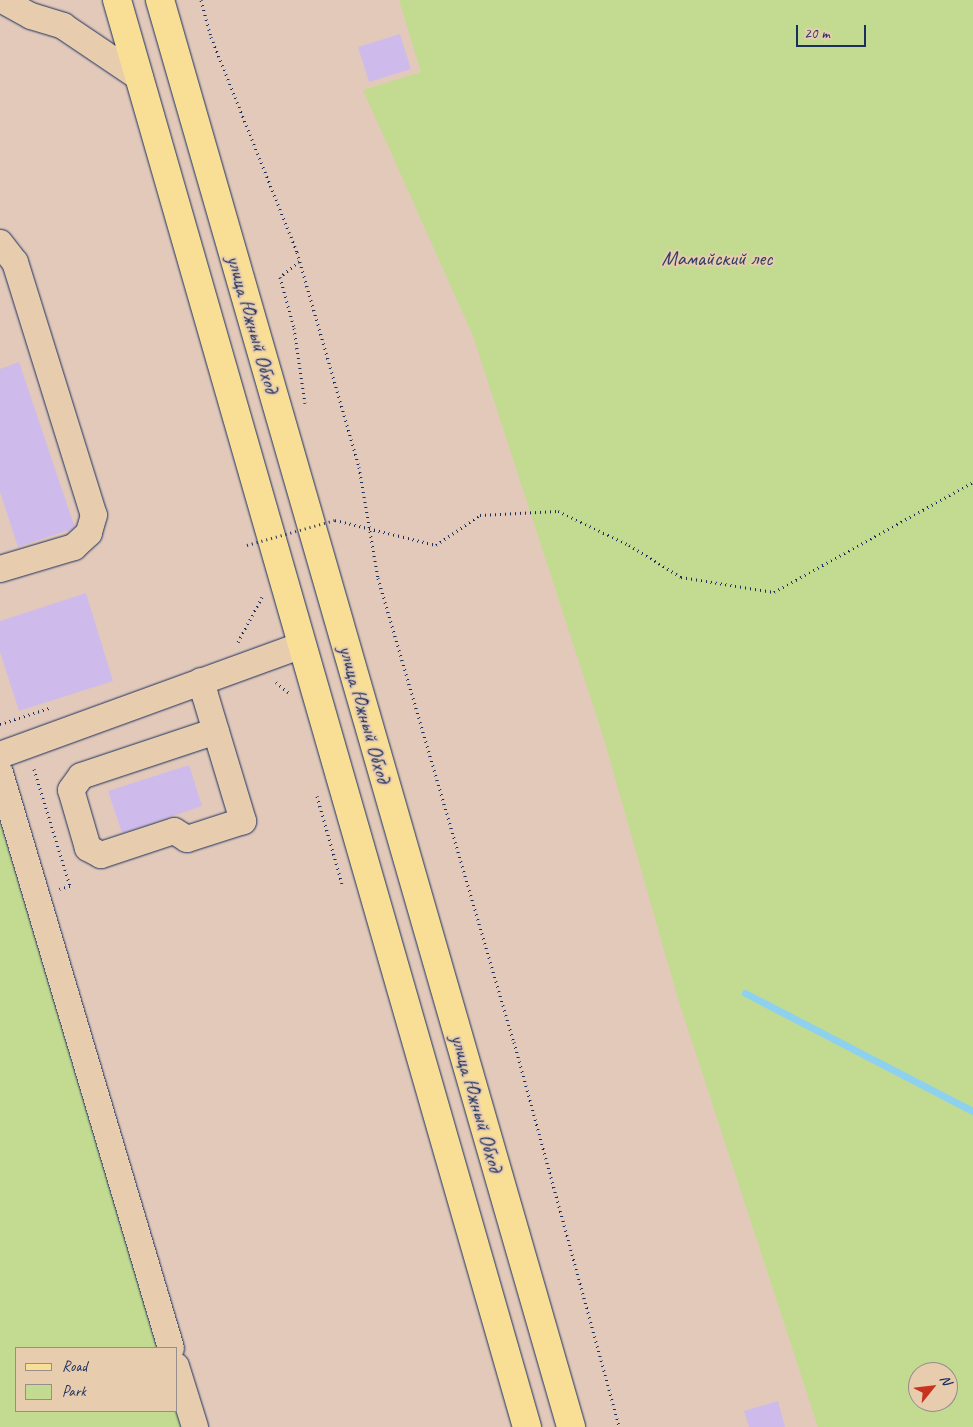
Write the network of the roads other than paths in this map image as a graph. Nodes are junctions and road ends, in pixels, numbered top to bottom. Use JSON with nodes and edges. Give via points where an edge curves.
{"nodes":[{"id":1,"x":2,"y":0,"type":"edge"},
{"id":2,"x":117,"y":0,"type":"edge"},
{"id":3,"x":160,"y":0,"type":"edge"},
{"id":4,"x":140,"y":78,"type":"junction"},
{"id":5,"x":0,"y":243,"type":"edge"},
{"id":6,"x":0,"y":569,"type":"edge"},
{"id":7,"x":302,"y":645,"type":"junction"},
{"id":8,"x":201,"y":681,"type":"junction"},
{"id":9,"x":216,"y":732,"type":"junction"},
{"id":10,"x":0,"y":755,"type":"edge"},
{"id":11,"x":0,"y":773,"type":"edge"},
{"id":12,"x":171,"y":1347,"type":"edge"},
{"id":13,"x":178,"y":1372,"type":"edge"},
{"id":14,"x":195,"y":1427,"type":"edge"},
{"id":15,"x":527,"y":1427,"type":"edge"},
{"id":16,"x":571,"y":1427,"type":"edge"}],
"edges":[{"from":1,"to":4,"type":"lane","via":[[31,16],[63,26]]},
{"from":2,"to":4,"type":"main road","name":"улица Южный Обход"},
{"from":3,"to":16,"type":"main road","name":"улица Южный Обход"},
{"from":4,"to":7,"type":"main road","name":"улица Южный Обход"},
{"from":5,"to":6,"type":"lane","via":[[15,262],[94,515],[89,533],[74,546]]},
{"from":7,"to":8,"type":"lane"},
{"from":7,"to":15,"type":"main road","name":"улица Южный Обход"},
{"from":8,"to":9,"type":"lane"},
{"from":8,"to":10,"type":"lane"},
{"from":9,"to":9,"type":"lane","via":[[81,776],[71,790],[88,848],[101,855],[174,831],[187,839],[243,821]]},
{"from":11,"to":12,"type":"lane"},
{"from":13,"to":14,"type":"lane"}]}
